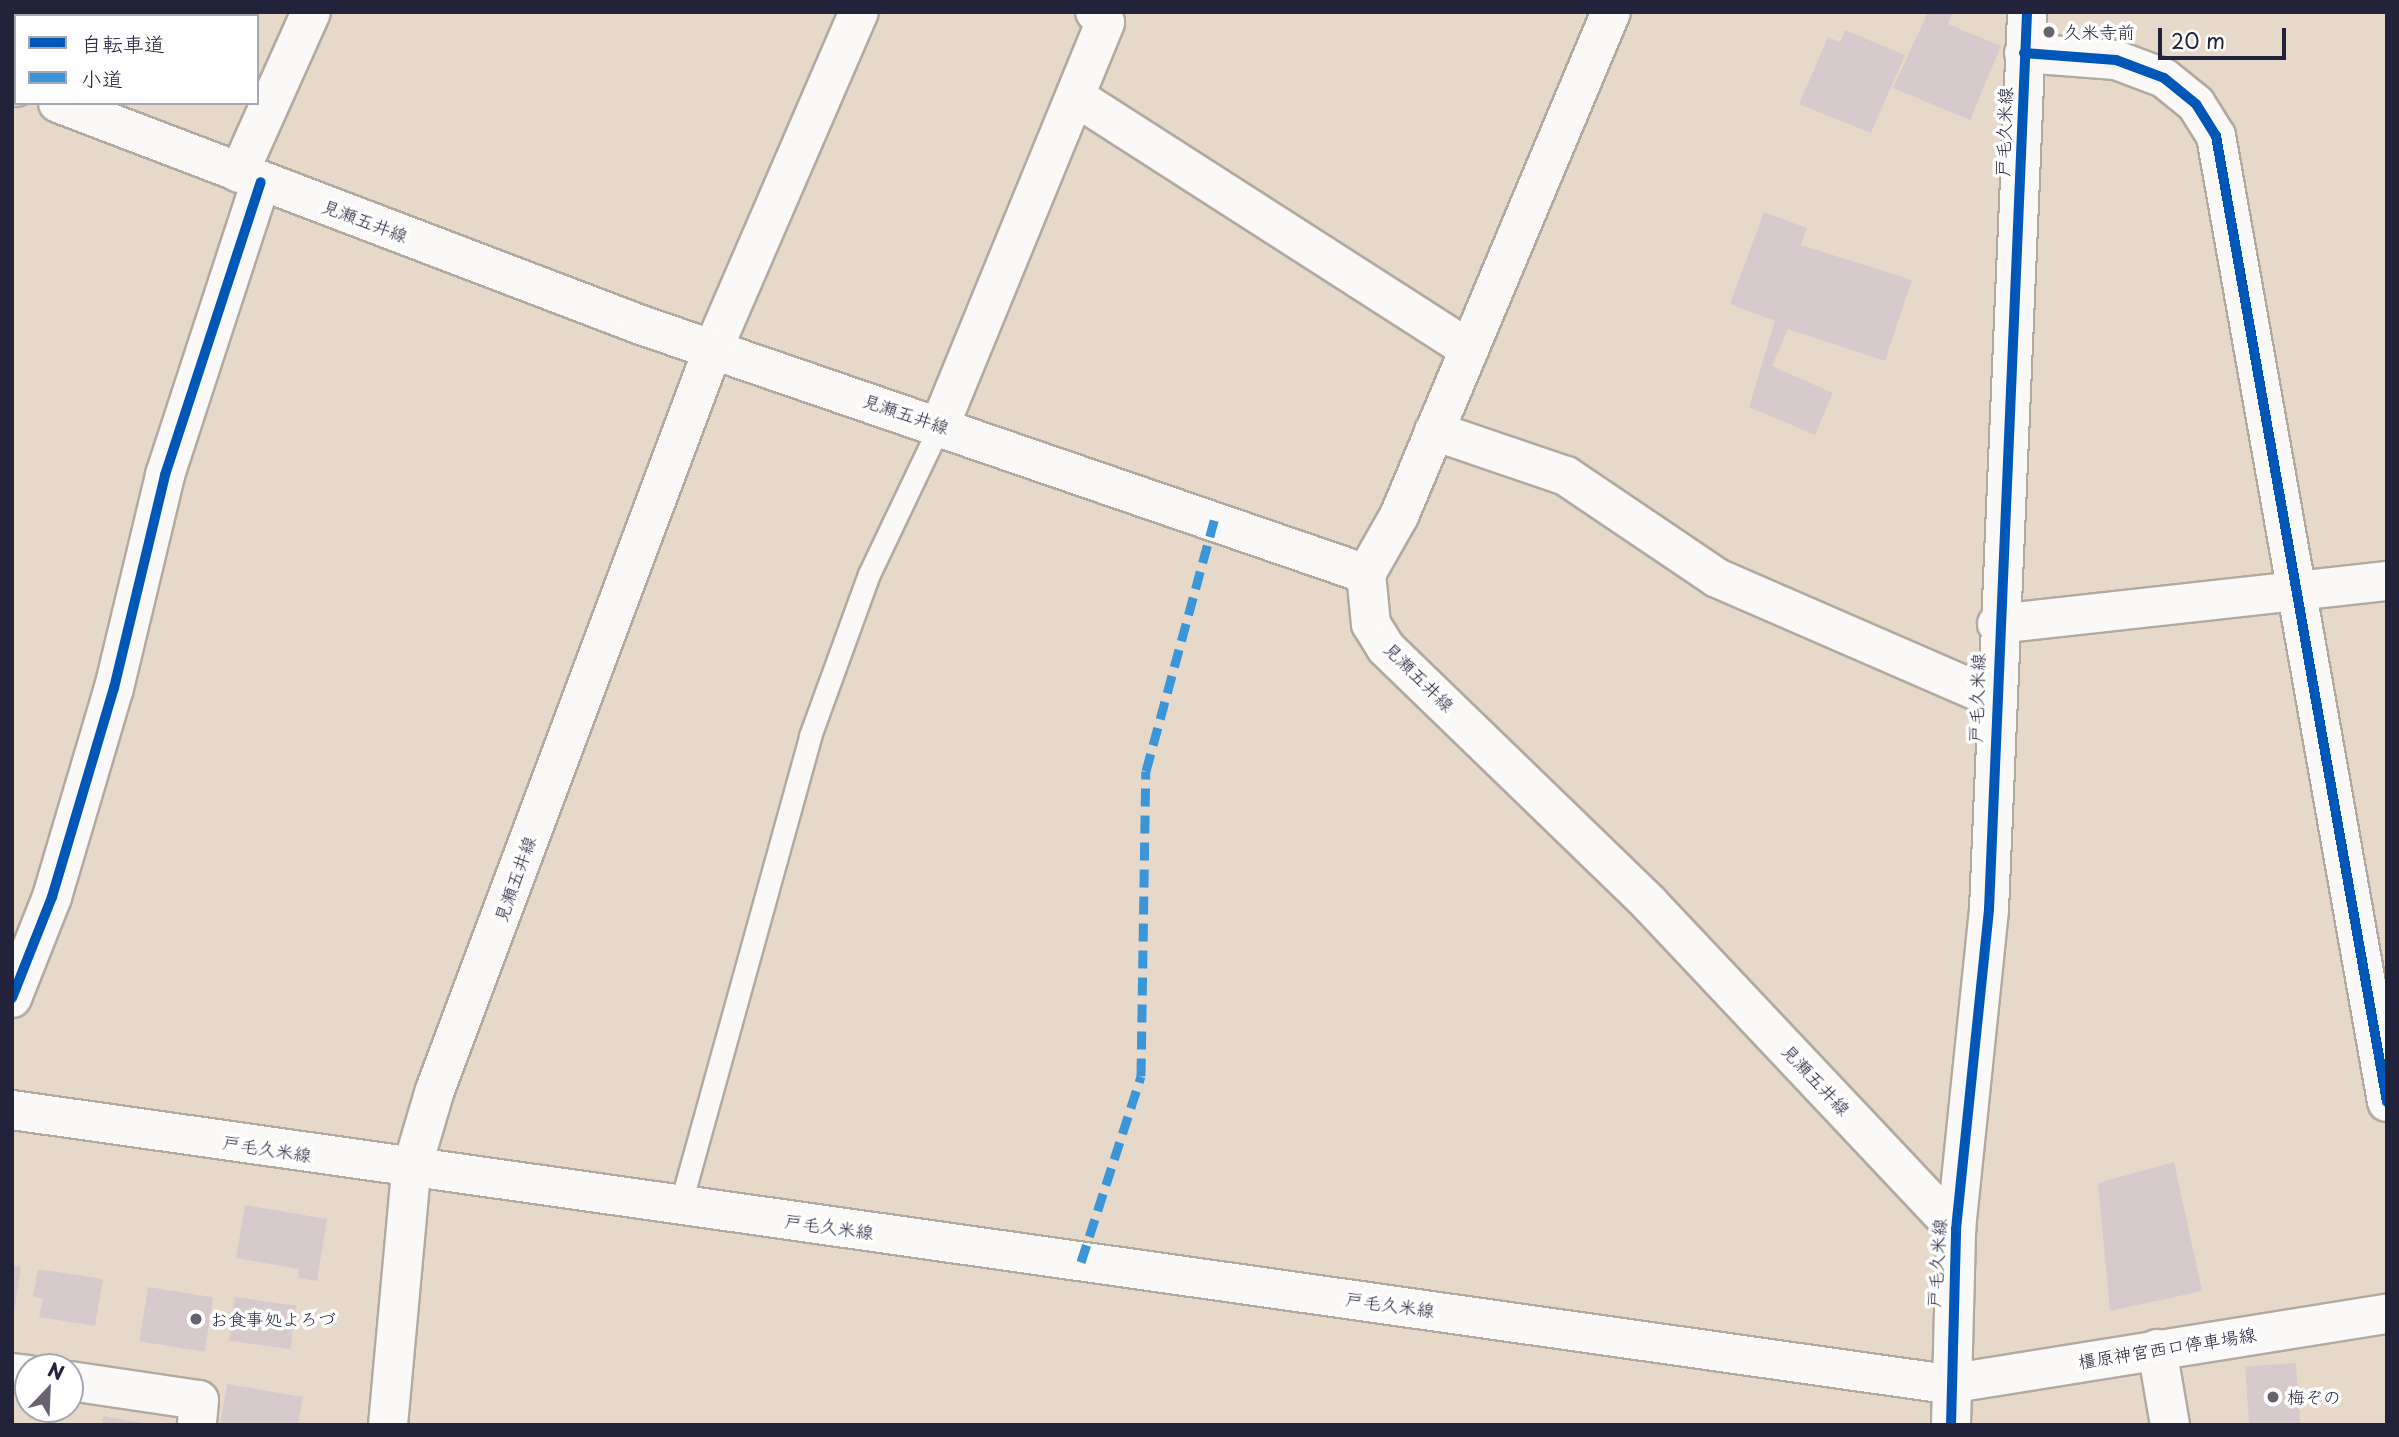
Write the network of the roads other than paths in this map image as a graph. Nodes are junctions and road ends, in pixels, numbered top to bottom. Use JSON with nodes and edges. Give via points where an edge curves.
{"nodes":[{"id":1,"x":311,"y":12,"type":"edge"},
{"id":2,"x":859,"y":12,"type":"edge"},
{"id":3,"x":1095,"y":12,"type":"edge"},
{"id":4,"x":1611,"y":12,"type":"edge"},
{"id":5,"x":2027,"y":12,"type":"edge"},
{"id":6,"x":2025,"y":53,"type":"junction"},
{"id":7,"x":1076,"y":97,"type":"junction"},
{"id":8,"x":63,"y":105,"type":"edge"},
{"id":9,"x":250,"y":178,"type":"junction"},
{"id":10,"x":713,"y":349,"type":"junction"},
{"id":11,"x":1469,"y":349,"type":"junction"},
{"id":12,"x":940,"y":425,"type":"junction"},
{"id":13,"x":1434,"y":431,"type":"junction"},
{"id":14,"x":1366,"y":574,"type":"junction"},
{"id":15,"x":2387,"y":581,"type":"edge"},
{"id":16,"x":2299,"y":590,"type":"junction"},
{"id":17,"x":1997,"y":624,"type":"junction"},
{"id":18,"x":1994,"y":699,"type":"junction"},
{"id":19,"x":12,"y":998,"type":"edge"},
{"id":20,"x":2387,"y":1102,"type":"edge"},
{"id":21,"x":12,"y":1110,"type":"edge"},
{"id":22,"x":411,"y":1171,"type":"junction"},
{"id":23,"x":680,"y":1206,"type":"junction"},
{"id":24,"x":1956,"y":1229,"type":"junction"},
{"id":25,"x":2387,"y":1314,"type":"edge"},
{"id":26,"x":2157,"y":1349,"type":"junction"},
{"id":27,"x":84,"y":1383,"type":"edge"},
{"id":28,"x":1948,"y":1384,"type":"junction"},
{"id":29,"x":197,"y":1425,"type":"edge"},
{"id":30,"x":388,"y":1425,"type":"edge"},
{"id":31,"x":1951,"y":1425,"type":"edge"},
{"id":32,"x":2170,"y":1425,"type":"edge"}],
"edges":[{"from":1,"to":9,"type":"main road"},
{"from":2,"to":10,"type":"main road"},
{"from":3,"to":7,"type":"main road","via":[[1105,22]]},
{"from":4,"to":11,"type":"main road"},
{"from":5,"to":6,"type":"main road","name":"戸毛久米線"},
{"from":6,"to":16,"type":"main road","via":[[2116,60],[2164,78],[2196,104],[2216,136]]},
{"from":6,"to":17,"type":"main road","name":"戸毛久米線"},
{"from":7,"to":11,"type":"main road"},
{"from":7,"to":12,"type":"main road"},
{"from":8,"to":9,"type":"main road","name":"見瀬五井線"},
{"from":9,"to":10,"type":"main road","name":"見瀬五井線"},
{"from":9,"to":19,"type":"main road","via":[[165,474],[114,688],[52,897]]},
{"from":10,"to":12,"type":"main road","name":"見瀬五井線"},
{"from":10,"to":22,"type":"main road","name":"見瀬五井線","via":[[435,1090]]},
{"from":11,"to":13,"type":"main road"},
{"from":12,"to":14,"type":"main road","name":"見瀬五井線"},
{"from":12,"to":23,"type":"lane","via":[[869,574],[810,736]]},
{"from":13,"to":14,"type":"main road"},
{"from":13,"to":18,"type":"main road","via":[[1566,476],[1717,578]]},
{"from":14,"to":24,"type":"main road","name":"見瀬五井線","via":[[1371,624],[1386,648],[1649,903]]},
{"from":15,"to":16,"type":"main road"},
{"from":16,"to":17,"type":"main road"},
{"from":16,"to":20,"type":"main road"},
{"from":17,"to":18,"type":"main road","name":"戸毛久米線"},
{"from":18,"to":24,"type":"main road","name":"戸毛久米線","via":[[1989,908]]},
{"from":21,"to":22,"type":"main road","name":"戸毛久米線"},
{"from":22,"to":23,"type":"main road","name":"戸毛久米線"},
{"from":22,"to":30,"type":"main road","name":"見瀬五井線"},
{"from":23,"to":28,"type":"main road","name":"戸毛久米線"},
{"from":24,"to":28,"type":"main road","name":"戸毛久米線"},
{"from":25,"to":26,"type":"main road","name":"橿原神宮西口停車場線"},
{"from":26,"to":28,"type":"main road","name":"橿原神宮西口停車場線"},
{"from":26,"to":32,"type":"main road"},
{"from":27,"to":29,"type":"main road","via":[[199,1400]]},
{"from":28,"to":31,"type":"main road"}]}
